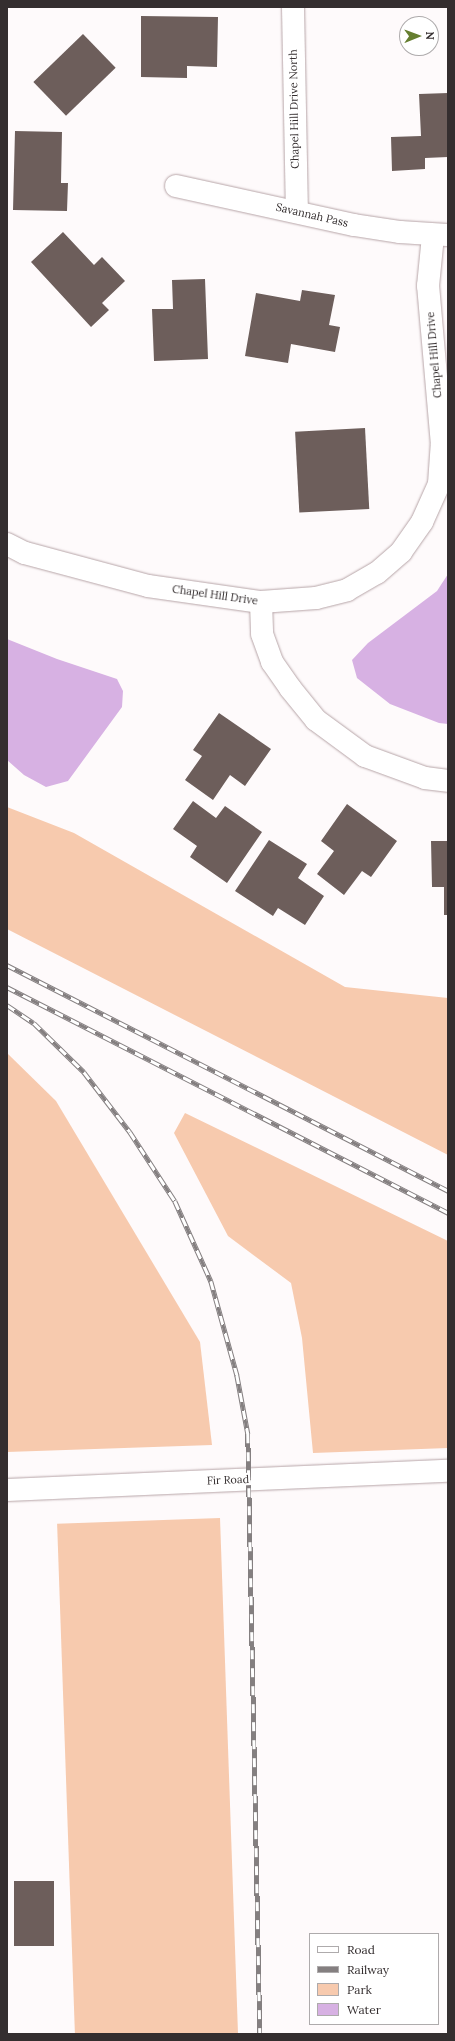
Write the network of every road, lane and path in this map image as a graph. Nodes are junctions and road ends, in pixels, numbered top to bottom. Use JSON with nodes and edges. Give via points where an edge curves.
{"nodes":[{"id":1,"x":293,"y":7,"type":"edge"},
{"id":2,"x":176,"y":186,"type":"dead end"},
{"id":3,"x":297,"y":212,"type":"junction"},
{"id":4,"x":441,"y":236,"type":"edge"},
{"id":5,"x":7,"y":544,"type":"edge"},
{"id":6,"x":261,"y":602,"type":"junction"},
{"id":7,"x":448,"y":780,"type":"edge"},
{"id":8,"x":448,"y":1471,"type":"edge"},
{"id":9,"x":7,"y":1490,"type":"edge"}],
"edges":[{"from":1,"to":3,"type":"street","name":"Chapel Hill Drive North"},
{"from":2,"to":3,"type":"street","name":"Savannah Pass"},
{"from":3,"to":4,"type":"street","name":"Savannah Pass","via":[[354,225]]},
{"from":4,"to":6,"type":"street","name":"Chapel Hill Drive","via":[[428,286],[442,445],[439,484],[422,522],[401,552],[377,573],[347,590],[316,598]]},
{"from":5,"to":6,"type":"street","name":"Chapel Hill Drive","via":[[25,553],[148,586]]},
{"from":6,"to":7,"type":"street","via":[[262,634],[272,662],[316,720],[365,756],[425,778]]},
{"from":8,"to":9,"type":"street","name":"Fir Road"}]}
